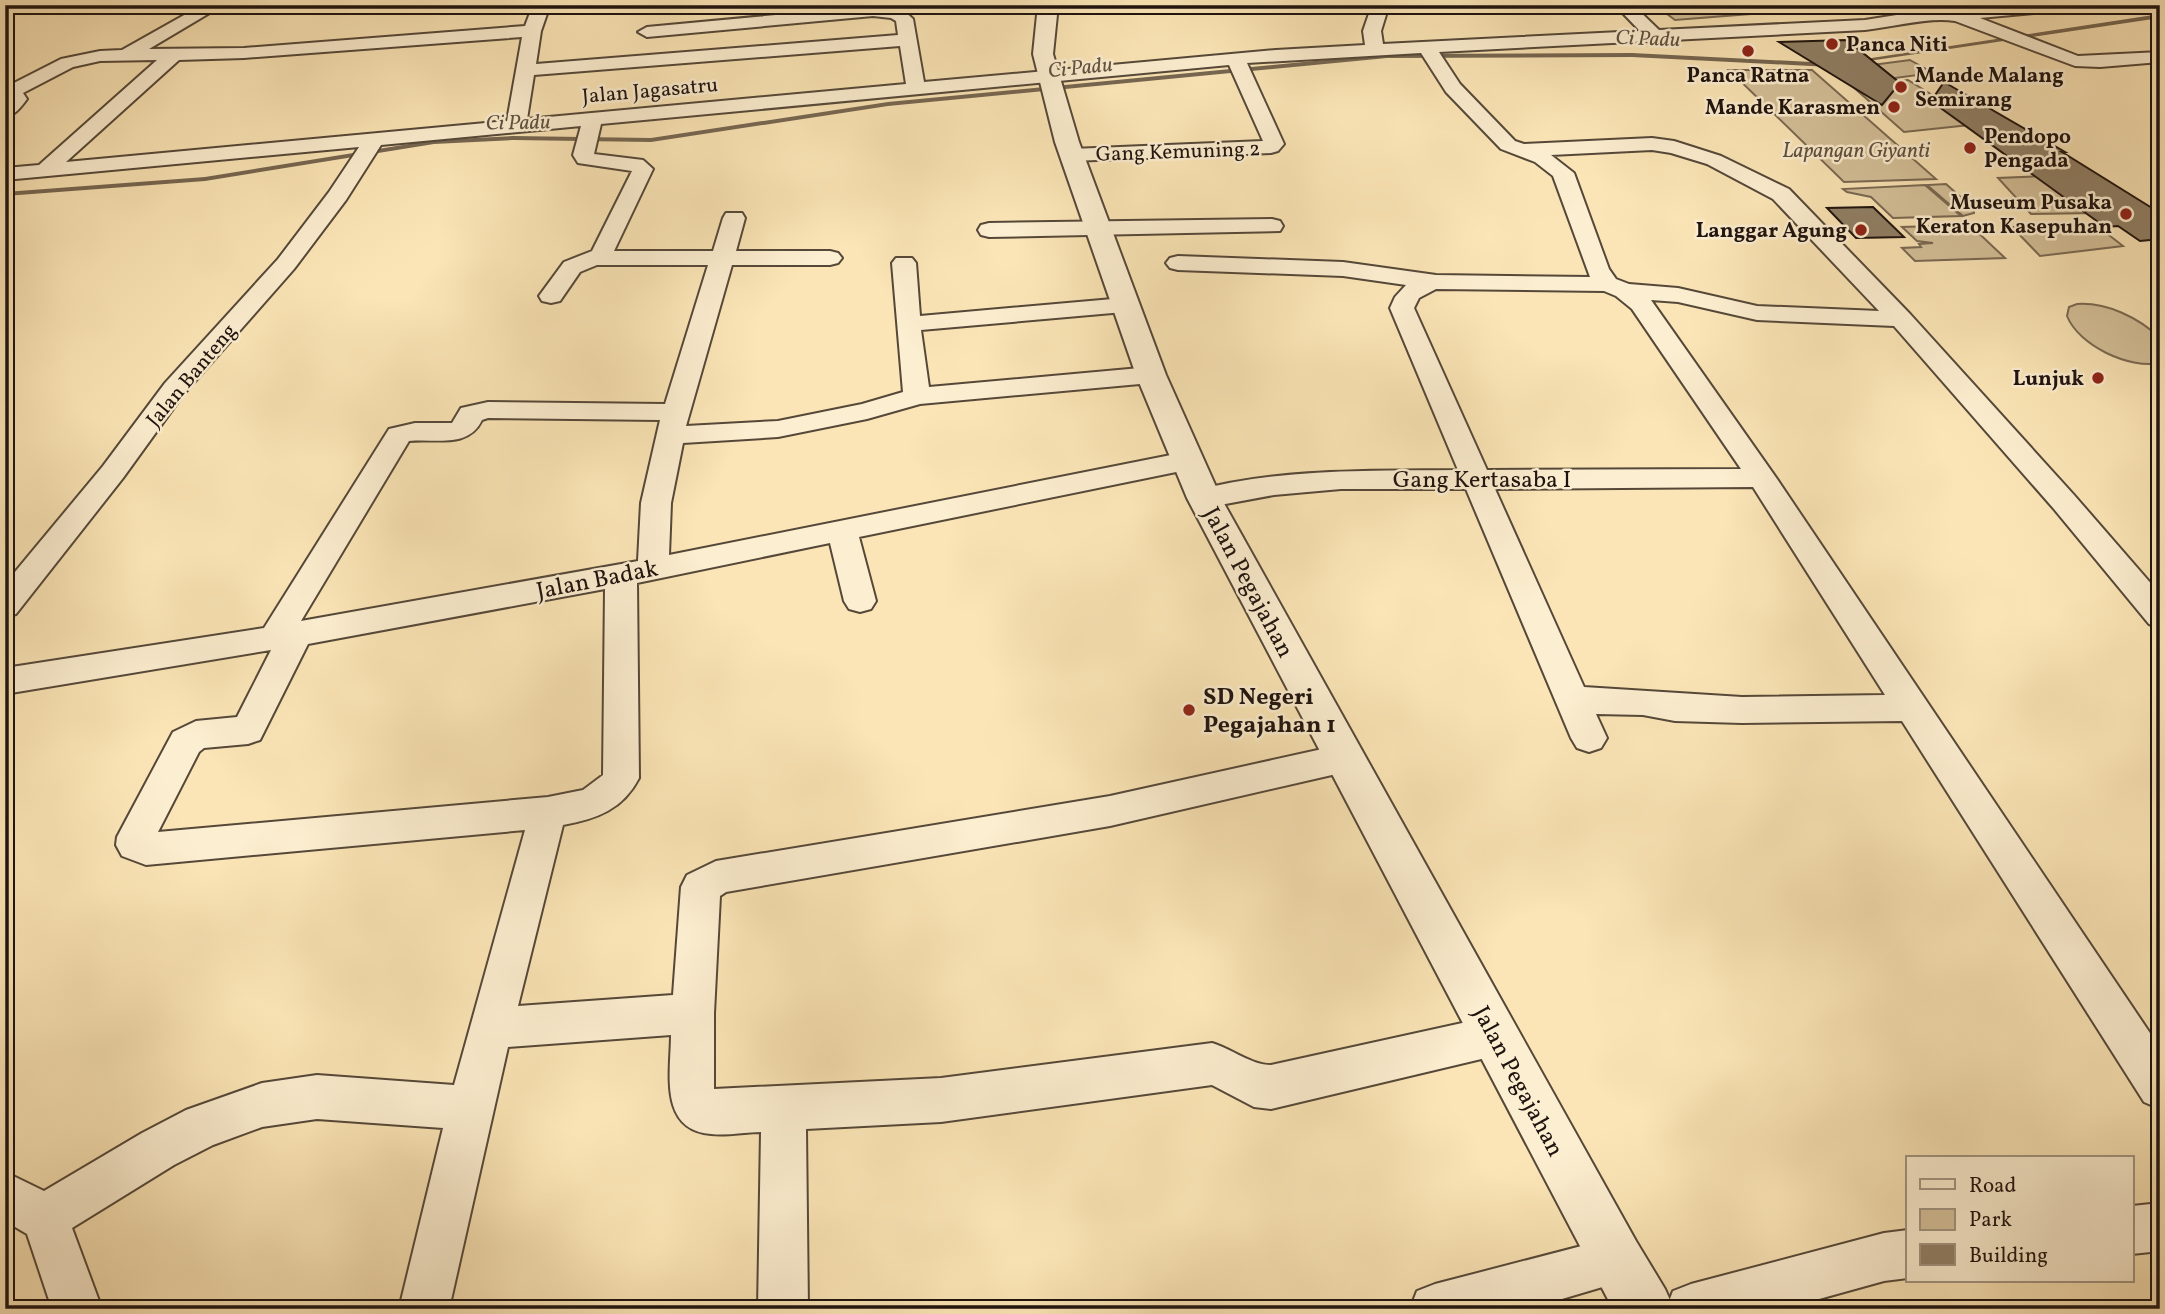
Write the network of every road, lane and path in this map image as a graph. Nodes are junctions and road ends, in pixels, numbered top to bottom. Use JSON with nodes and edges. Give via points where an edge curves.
{"nodes":[{"id":1,"x":19,"y":5,"type":"edge"},
{"id":2,"x":1048,"y":5,"type":"edge"},
{"id":3,"x":1381,"y":5,"type":"edge"},
{"id":4,"x":1623,"y":5,"type":"edge"},
{"id":5,"x":2065,"y":5,"type":"edge"},
{"id":6,"x":208,"y":6,"type":"edge"},
{"id":7,"x":1930,"y":9,"type":"edge"},
{"id":8,"x":5,"y":12,"type":"edge"},
{"id":9,"x":499,"y":16,"type":"dead end"},
{"id":10,"x":1958,"y":16,"type":"junction"},
{"id":11,"x":537,"y":17,"type":"edge"},
{"id":12,"x":416,"y":23,"type":"dead end"},
{"id":13,"x":1654,"y":35,"type":"junction"},
{"id":14,"x":907,"y":40,"type":"junction"},
{"id":15,"x":405,"y":41,"type":"junction"},
{"id":16,"x":1375,"y":49,"type":"junction"},
{"id":17,"x":126,"y":55,"type":"junction"},
{"id":18,"x":173,"y":55,"type":"junction"},
{"id":19,"x":1432,"y":57,"type":"junction"},
{"id":20,"x":2160,"y":57,"type":"edge"},
{"id":21,"x":646,"y":61,"type":"junction"},
{"id":22,"x":1239,"y":65,"type":"junction"},
{"id":23,"x":526,"y":70,"type":"junction"},
{"id":24,"x":1051,"y":85,"type":"junction"},
{"id":25,"x":916,"y":89,"type":"junction"},
{"id":26,"x":5,"y":112,"type":"edge"},
{"id":27,"x":592,"y":122,"type":"junction"},
{"id":28,"x":516,"y":125,"type":"junction"},
{"id":29,"x":1523,"y":150,"type":"junction"},
{"id":30,"x":367,"y":151,"type":"junction"},
{"id":31,"x":1072,"y":155,"type":"junction"},
{"id":32,"x":46,"y":169,"type":"junction"},
{"id":33,"x":5,"y":174,"type":"edge"},
{"id":34,"x":734,"y":218,"type":"dead end"},
{"id":35,"x":1272,"y":226,"type":"dead end"},
{"id":36,"x":1098,"y":229,"type":"junction"},
{"id":37,"x":989,"y":230,"type":"dead end"},
{"id":38,"x":597,"y":258,"type":"junction"},
{"id":39,"x":722,"y":258,"type":"junction"},
{"id":40,"x":830,"y":258,"type":"dead end"},
{"id":41,"x":904,"y":263,"type":"dead end"},
{"id":42,"x":1178,"y":263,"type":"dead end"},
{"id":43,"x":1436,"y":282,"type":"junction"},
{"id":44,"x":1616,"y":288,"type":"junction"},
{"id":45,"x":551,"y":296,"type":"dead end"},
{"id":46,"x":1124,"y":305,"type":"junction"},
{"id":47,"x":1901,"y":319,"type":"junction"},
{"id":48,"x":908,"y":324,"type":"junction"},
{"id":49,"x":1151,"y":375,"type":"junction"},
{"id":50,"x":917,"y":396,"type":"junction"},
{"id":51,"x":673,"y":423,"type":"junction"},
{"id":52,"x":1186,"y":461,"type":"junction"},
{"id":53,"x":1476,"y":477,"type":"junction"},
{"id":54,"x":1761,"y":478,"type":"junction"},
{"id":55,"x":1204,"y":498,"type":"junction"},
{"id":56,"x":843,"y":532,"type":"junction"},
{"id":57,"x":637,"y":572,"type":"junction"},
{"id":58,"x":860,"y":601,"type":"dead end"},
{"id":59,"x":5,"y":606,"type":"edge"},
{"id":60,"x":2160,"y":616,"type":"edge"},
{"id":61,"x":285,"y":636,"type":"junction"},
{"id":62,"x":5,"y":681,"type":"edge"},
{"id":63,"x":1572,"y":700,"type":"junction"},
{"id":64,"x":1912,"y":708,"type":"junction"},
{"id":65,"x":1589,"y":738,"type":"dead end"},
{"id":66,"x":1345,"y":758,"type":"junction"},
{"id":67,"x":548,"y":812,"type":"junction"},
{"id":68,"x":693,"y":1013,"type":"junction"},
{"id":69,"x":492,"y":1028,"type":"junction"},
{"id":70,"x":1494,"y":1036,"type":"junction"},
{"id":71,"x":2160,"y":1087,"type":"edge"},
{"id":72,"x":470,"y":1108,"type":"junction"},
{"id":73,"x":784,"y":1109,"type":"junction"},
{"id":74,"x":5,"y":1195,"type":"edge"},
{"id":75,"x":45,"y":1218,"type":"junction"},
{"id":76,"x":2160,"y":1227,"type":"edge"},
{"id":77,"x":2134,"y":1230,"type":"edge"},
{"id":78,"x":1906,"y":1254,"type":"edge"},
{"id":79,"x":1616,"y":1261,"type":"junction"},
{"id":80,"x":77,"y":1309,"type":"edge"},
{"id":81,"x":424,"y":1309,"type":"edge"},
{"id":82,"x":783,"y":1309,"type":"edge"},
{"id":83,"x":1436,"y":1309,"type":"edge"},
{"id":84,"x":1645,"y":1309,"type":"edge"},
{"id":85,"x":1690,"y":1309,"type":"edge"}],
"edges":[{"from":1,"to":8,"type":"street"},
{"from":2,"to":24,"type":"street","name":"Jalan Pegajahan","via":[[1043,54]]},
{"from":3,"to":16,"type":"street","via":[[1372,31]]},
{"from":4,"to":13,"type":"street"},
{"from":5,"to":10,"type":"street"},
{"from":6,"to":17,"type":"street"},
{"from":7,"to":10,"type":"street"},
{"from":7,"to":13,"type":"street","name":"Jalan Jagasatru","via":[[1910,20],[1865,25]]},
{"from":9,"to":11,"type":"street"},
{"from":10,"to":20,"type":"street","via":[[2075,61]]},
{"from":11,"to":15,"type":"street"},
{"from":11,"to":23,"type":"street"},
{"from":12,"to":15,"type":"street"},
{"from":13,"to":19,"type":"street","name":"Jalan Jagasatru"},
{"from":14,"to":21,"type":"street"},
{"from":14,"to":21,"type":"street","via":[[901,15],[885,11],[648,25]]},
{"from":14,"to":25,"type":"street"},
{"from":15,"to":18,"type":"street"},
{"from":16,"to":19,"type":"street","name":"Jalan Jagasatru"},
{"from":16,"to":22,"type":"street","name":"Jalan Jagasatru"},
{"from":17,"to":18,"type":"street"},
{"from":17,"to":26,"type":"street","via":[[85,58],[51,70],[15,90],[12,97],[16,103]]},
{"from":18,"to":32,"type":"street"},
{"from":19,"to":29,"type":"street","via":[[1508,145]]},
{"from":21,"to":23,"type":"street"},
{"from":22,"to":24,"type":"street","name":"Jalan Jagasatru"},
{"from":22,"to":31,"type":"street","name":"Gang Kemuning 2","via":[[1274,144],[1271,147]]},
{"from":23,"to":28,"type":"street"},
{"from":24,"to":25,"type":"street","name":"Jalan Jagasatru"},
{"from":24,"to":31,"type":"street","name":"Jalan Pegajahan"},
{"from":25,"to":27,"type":"street","name":"Jalan Jagasatru"},
{"from":27,"to":28,"type":"street","name":"Jalan Jagasatru"},
{"from":27,"to":38,"type":"street","via":[[583,155],[587,160],[636,164],[643,169]]},
{"from":28,"to":30,"type":"street","name":"Jalan Jagasatru"},
{"from":29,"to":44,"type":"street","via":[[1563,173],[1597,269]]},
{"from":29,"to":47,"type":"street","via":[[1652,144],[1714,160],[1781,194]]},
{"from":30,"to":32,"type":"street","name":"Jalan Jagasatru"},
{"from":30,"to":59,"type":"street","name":"Jalan Banteng","via":[[286,264],[174,389]]},
{"from":31,"to":36,"type":"street","name":"Jalan Pegajahan"},
{"from":32,"to":33,"type":"street","name":"Jalan Jagasatru"},
{"from":34,"to":39,"type":"street"},
{"from":35,"to":36,"type":"street"},
{"from":36,"to":37,"type":"street"},
{"from":36,"to":46,"type":"street","name":"Jalan Pegajahan"},
{"from":38,"to":39,"type":"street"},
{"from":38,"to":45,"type":"street","via":[[572,267]]},
{"from":39,"to":40,"type":"street"},
{"from":39,"to":51,"type":"street"},
{"from":41,"to":48,"type":"street"},
{"from":42,"to":43,"type":"street","via":[[1343,270]]},
{"from":43,"to":44,"type":"street"},
{"from":43,"to":53,"type":"street","via":[[1414,289],[1404,300],[1403,315]]},
{"from":44,"to":47,"type":"street","via":[[1678,295],[1757,313]]},
{"from":44,"to":54,"type":"street","via":[[1641,304]]},
{"from":46,"to":48,"type":"street"},
{"from":46,"to":49,"type":"street","name":"Jalan Pegajahan"},
{"from":47,"to":60,"type":"street"},
{"from":48,"to":50,"type":"street"},
{"from":49,"to":50,"type":"street"},
{"from":49,"to":52,"type":"street","name":"Jalan Pegajahan"},
{"from":50,"to":51,"type":"street","via":[[778,429]]},
{"from":51,"to":57,"type":"street"},
{"from":51,"to":61,"type":"street","via":[[488,410],[471,414],[458,431],[413,430],[399,435]]},
{"from":52,"to":55,"type":"street","name":"Jalan Pegajahan"},
{"from":52,"to":56,"type":"street","name":"Jalan Badak"},
{"from":53,"to":54,"type":"street","name":"Gang Kertasaba I"},
{"from":53,"to":55,"type":"street","name":"Gang Kertasaba I","via":[[1341,480]]},
{"from":53,"to":63,"type":"street"},
{"from":54,"to":64,"type":"street"},
{"from":55,"to":66,"type":"street","name":"Jalan Pegajahan"},
{"from":56,"to":57,"type":"street","name":"Jalan Badak"},
{"from":56,"to":58,"type":"street"},
{"from":57,"to":61,"type":"street","name":"Jalan Badak"},
{"from":57,"to":67,"type":"street","via":[[621,778],[605,797]]},
{"from":61,"to":62,"type":"street","name":"Jalan Badak"},
{"from":61,"to":67,"type":"street","via":[[248,730],[195,735],[186,742],[135,845],[146,849]]},
{"from":63,"to":64,"type":"street","via":[[1742,710]]},
{"from":63,"to":65,"type":"street"},
{"from":64,"to":71,"type":"street"},
{"from":66,"to":68,"type":"street","via":[[1110,811],[716,878],[701,887]]},
{"from":66,"to":70,"type":"street","name":"Jalan Pegajahan"},
{"from":67,"to":69,"type":"street"},
{"from":68,"to":69,"type":"street"},
{"from":68,"to":73,"type":"street","via":[[695,1105],[709,1112]]},
{"from":69,"to":72,"type":"street"},
{"from":70,"to":73,"type":"street","via":[[1271,1087],[1248,1085],[1233,1071],[1212,1064],[941,1100]]},
{"from":70,"to":79,"type":"street","name":"Jalan Pegajahan"},
{"from":72,"to":75,"type":"street","via":[[317,1097],[262,1105],[202,1126]]},
{"from":72,"to":81,"type":"street"},
{"from":73,"to":82,"type":"street"},
{"from":74,"to":75,"type":"street"},
{"from":75,"to":80,"type":"street"},
{"from":76,"to":77,"type":"street"},
{"from":78,"to":85,"type":"street"},
{"from":79,"to":83,"type":"street"},
{"from":79,"to":84,"type":"street","name":"Jalan Pegajahan"}]}
